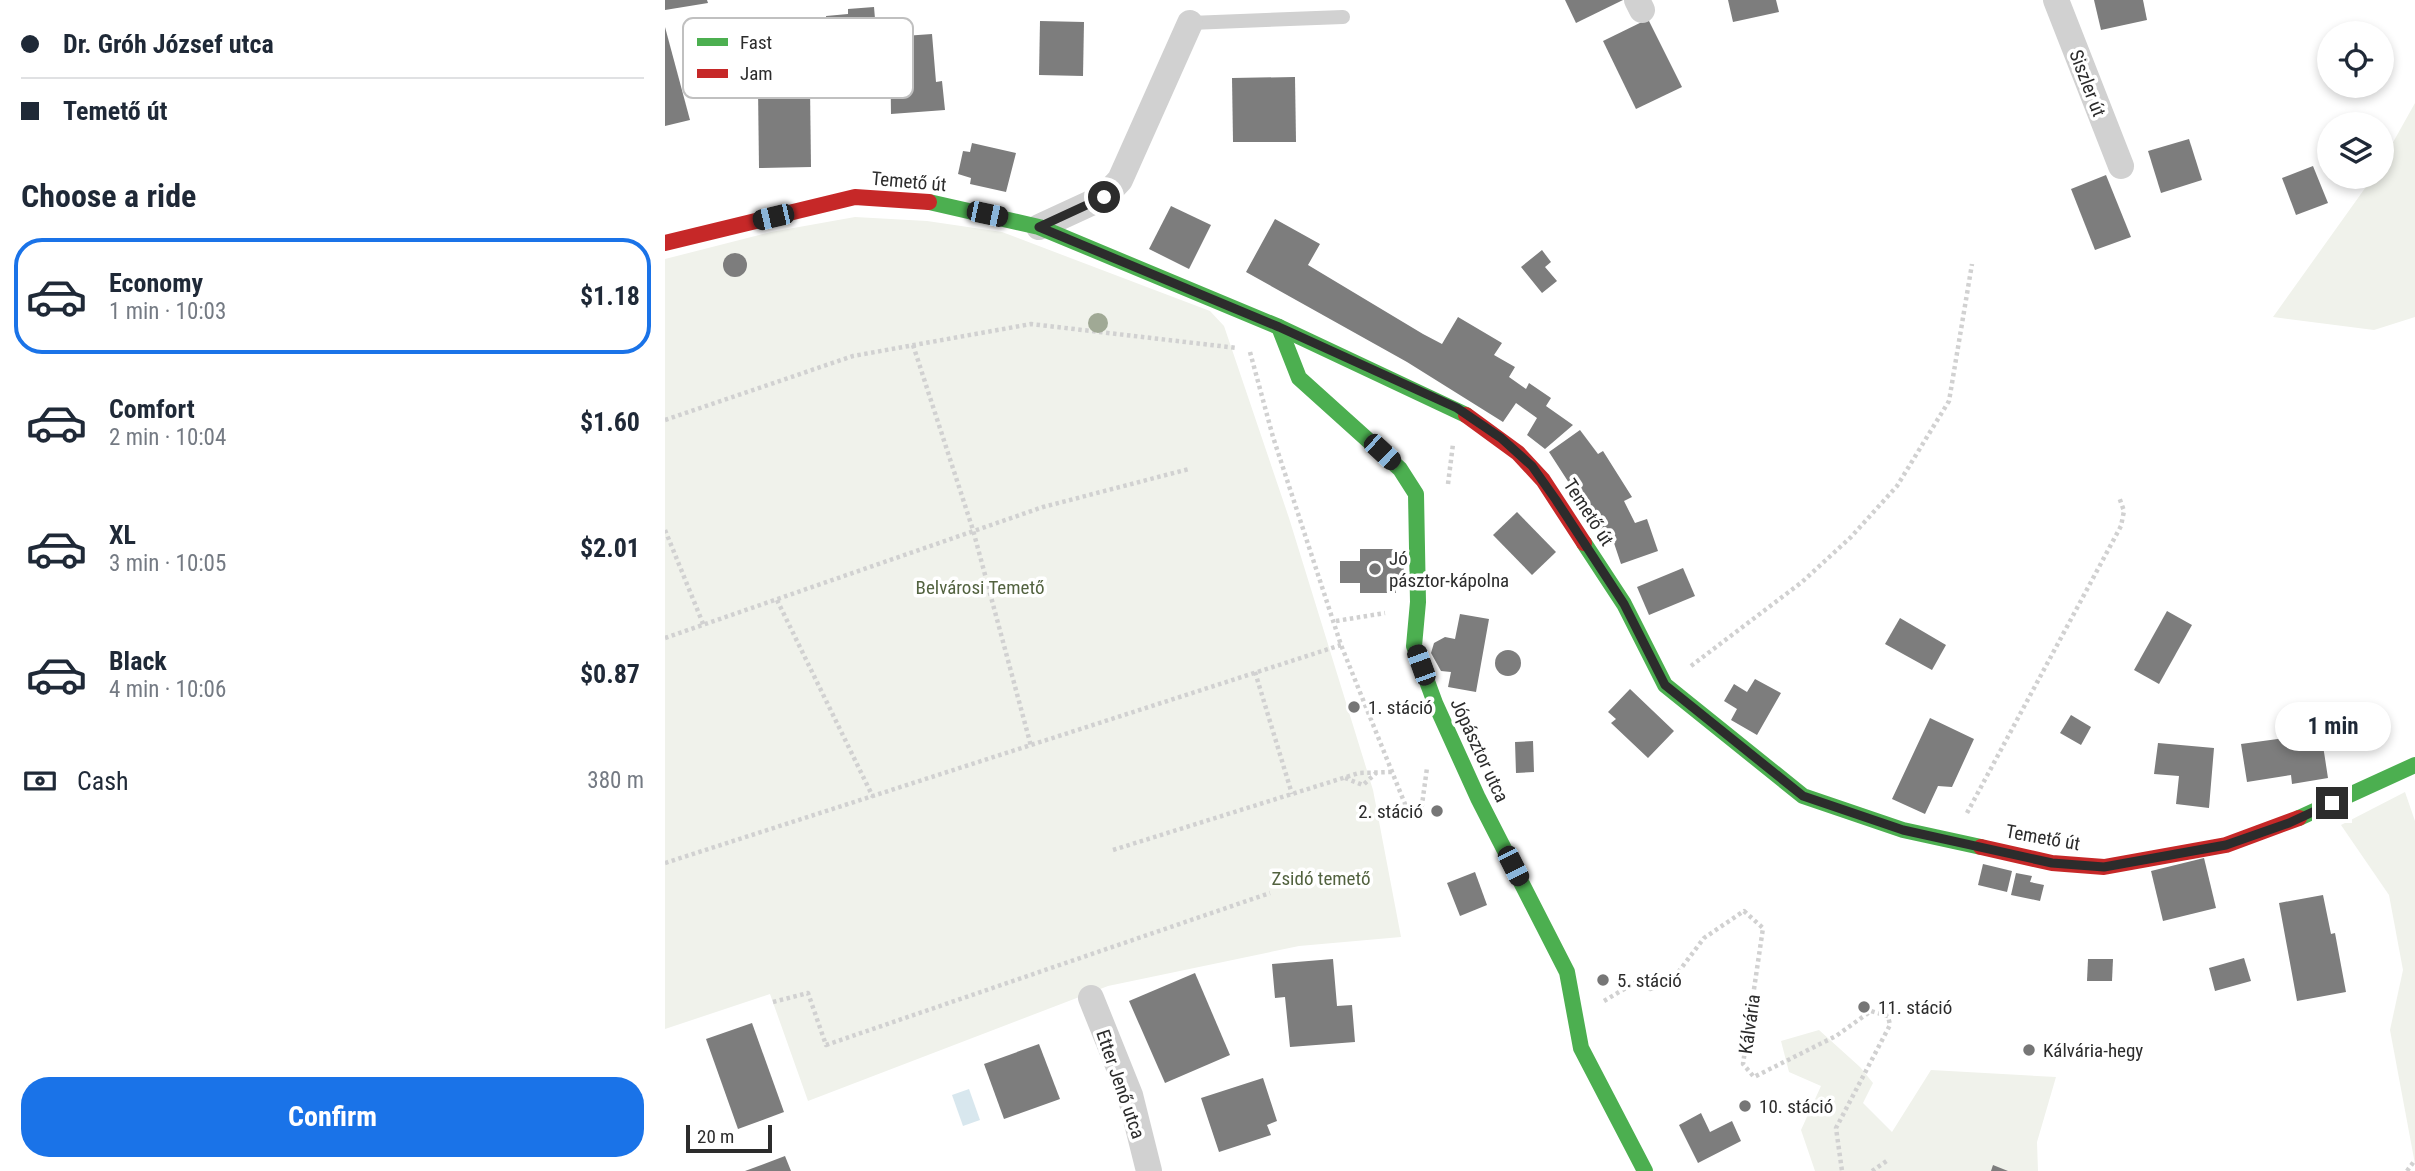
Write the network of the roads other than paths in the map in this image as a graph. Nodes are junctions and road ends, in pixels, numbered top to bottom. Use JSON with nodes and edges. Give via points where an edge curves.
{"nodes":[{"id":1,"x":2056,"y":0,"type":"edge"},
{"id":2,"x":1343,"y":17,"type":"dead end"},
{"id":3,"x":1190,"y":23,"type":"joint"},
{"id":4,"x":2121,"y":166,"type":"dead end"},
{"id":5,"x":1039,"y":227,"type":"junction"},
{"id":6,"x":665,"y":243,"type":"edge"},
{"id":7,"x":1279,"y":327,"type":"junction"},
{"id":8,"x":2415,"y":765,"type":"edge"},
{"id":9,"x":1091,"y":998,"type":"dead end"},
{"id":10,"x":1149,"y":1171,"type":"edge"},
{"id":11,"x":1645,"y":1171,"type":"edge"}],
"edges":[{"from":1,"to":4,"type":"street","name":"Siszler út"},
{"from":2,"to":3,"type":"lane"},
{"from":3,"to":5,"type":"street","via":[[1119,180],[1104,197]]},
{"from":5,"to":6,"type":"street","name":"Temető út","via":[[936,203],[855,197]]},
{"from":5,"to":7,"type":"street","name":"Temető út"},
{"from":7,"to":8,"type":"street","name":"Temető út","via":[[1457,408],[1518,453],[1543,480],[1624,604],[1665,685],[1803,796],[1903,830],[2052,863],[2104,867],[2226,845],[2289,823]]},
{"from":7,"to":11,"type":"street","name":"Jópásztor utca","via":[[1299,377],[1400,469],[1416,494],[1414,646],[1478,797],[1567,972],[1581,1048]]},
{"from":9,"to":10,"type":"street","name":"Etter Jenő utca","via":[[1129,1095]]}]}
